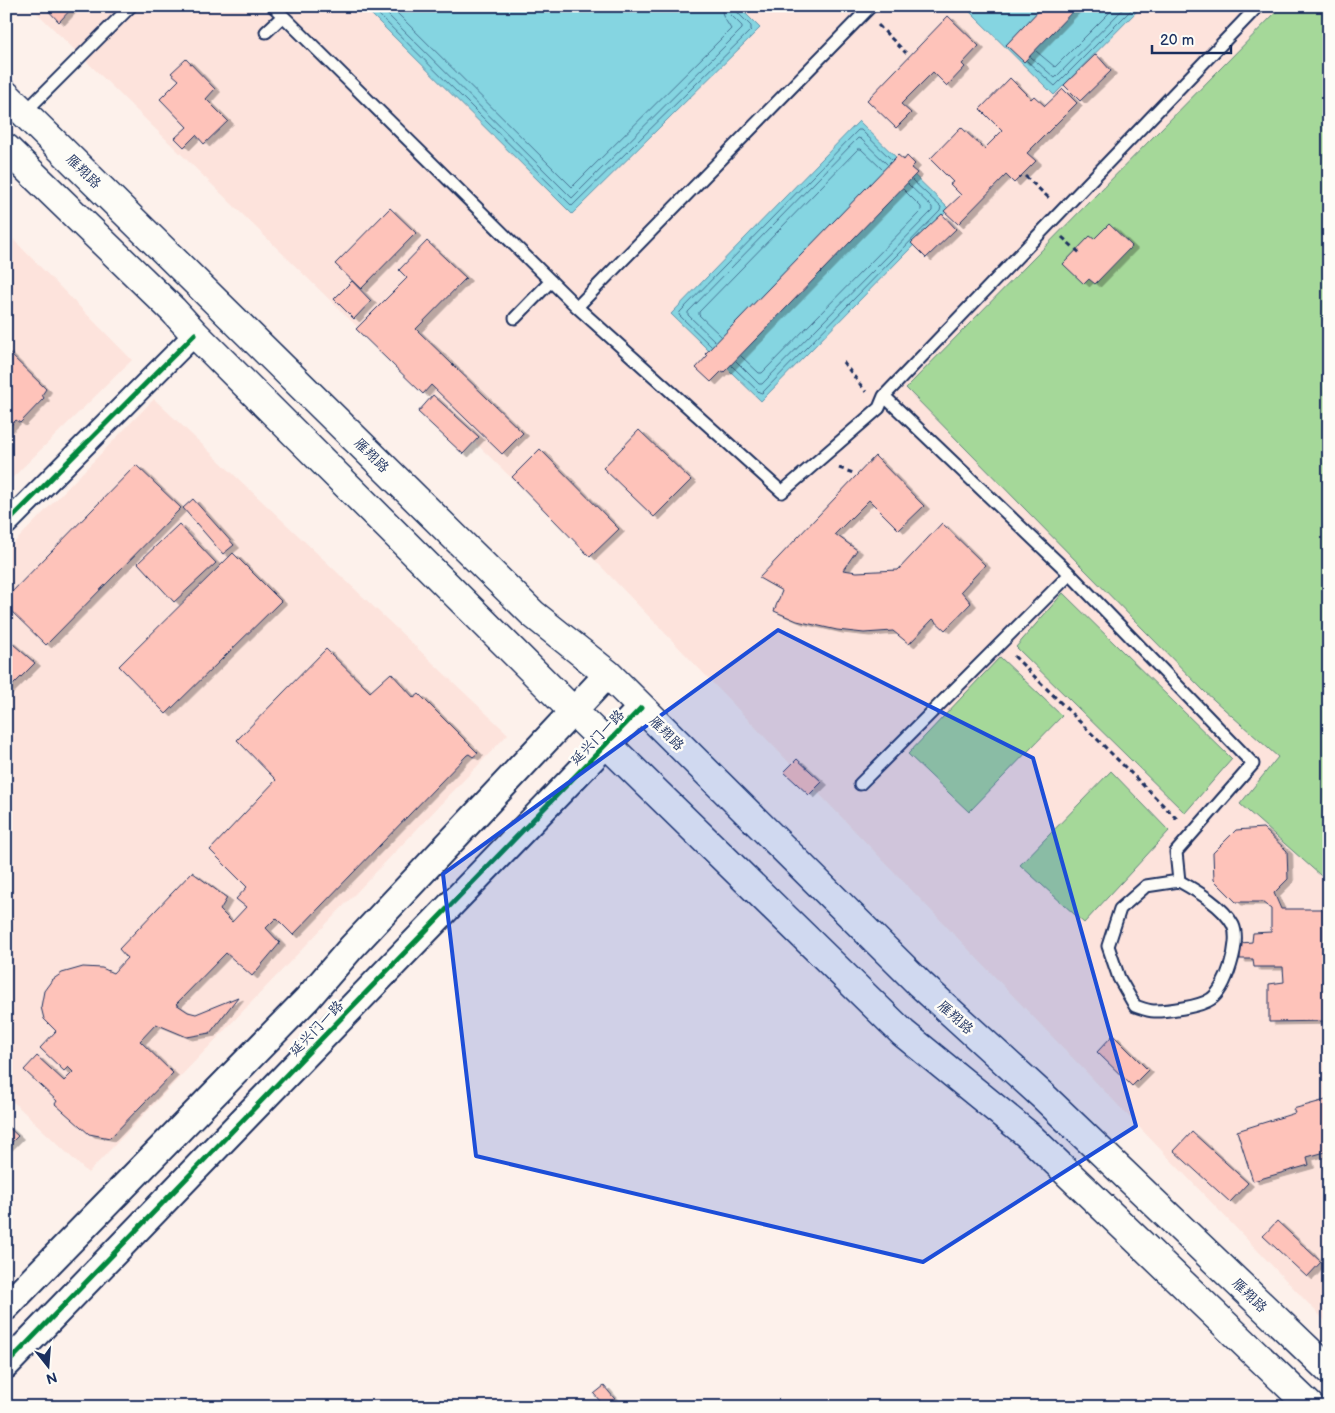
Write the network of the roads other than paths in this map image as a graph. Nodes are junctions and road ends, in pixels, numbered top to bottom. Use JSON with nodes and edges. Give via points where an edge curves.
{"nodes":[{"id":1,"x":131,"y":6,"type":"edge"},
{"id":2,"x":273,"y":6,"type":"edge"},
{"id":3,"x":1258,"y":6,"type":"edge"},
{"id":4,"x":865,"y":8,"type":"edge"},
{"id":5,"x":283,"y":16,"type":"junction"},
{"id":6,"x":266,"y":32,"type":"dead end"},
{"id":7,"x":15,"y":104,"type":"edge"},
{"id":8,"x":6,"y":148,"type":"edge"},
{"id":9,"x":551,"y":281,"type":"junction"},
{"id":10,"x":577,"y":307,"type":"junction"},
{"id":11,"x":515,"y":318,"type":"dead end"},
{"id":12,"x":195,"y":334,"type":"junction"},
{"id":13,"x":884,"y":396,"type":"junction"},
{"id":14,"x":6,"y":524,"type":"edge"},
{"id":15,"x":1070,"y":574,"type":"junction"},
{"id":16,"x":608,"y":674,"type":"junction"},
{"id":17,"x":641,"y":708,"type":"junction"},
{"id":18,"x":573,"y":711,"type":"junction"},
{"id":19,"x":606,"y":743,"type":"junction"},
{"id":20,"x":860,"y":784,"type":"dead end"},
{"id":21,"x":1179,"y":881,"type":"junction"},
{"id":22,"x":6,"y":1307,"type":"edge"},
{"id":23,"x":6,"y":1365,"type":"edge"},
{"id":24,"x":1329,"y":1370,"type":"edge"},
{"id":25,"x":1311,"y":1407,"type":"edge"}],
"edges":[{"from":1,"to":7,"type":"lane"},
{"from":2,"to":5,"type":"lane"},
{"from":3,"to":13,"type":"lane"},
{"from":4,"to":10,"type":"lane"},
{"from":5,"to":6,"type":"lane"},
{"from":5,"to":9,"type":"lane"},
{"from":7,"to":16,"type":"main road","name":"雁翔路","via":[[533,614]]},
{"from":8,"to":12,"type":"main road"},
{"from":9,"to":10,"type":"lane"},
{"from":9,"to":11,"type":"lane"},
{"from":10,"to":13,"type":"lane","via":[[782,492],[879,408]]},
{"from":12,"to":14,"type":"street"},
{"from":12,"to":18,"type":"main road"},
{"from":13,"to":15,"type":"lane"},
{"from":15,"to":20,"type":"lane"},
{"from":15,"to":21,"type":"lane","via":[[1253,764],[1176,852]]},
{"from":16,"to":17,"type":"main road","name":"雁翔路"},
{"from":16,"to":18,"type":"street","name":"延兴门一路"},
{"from":17,"to":19,"type":"street","name":"延兴门一路"},
{"from":17,"to":24,"type":"main road","name":"雁翔路","via":[[920,984],[1044,1097]]},
{"from":18,"to":19,"type":"main road"},
{"from":18,"to":22,"type":"street","name":"延兴门一路","via":[[308,998]]},
{"from":19,"to":23,"type":"street","name":"延兴门一路"},
{"from":19,"to":25,"type":"main road","via":[[903,1033],[1027,1134]]},
{"from":21,"to":21,"type":"lane","via":[[1146,886],[1120,909],[1108,946],[1119,978],[1135,1006],[1153,1011],[1184,1008],[1211,999],[1235,956],[1233,925],[1208,898]]}]}
